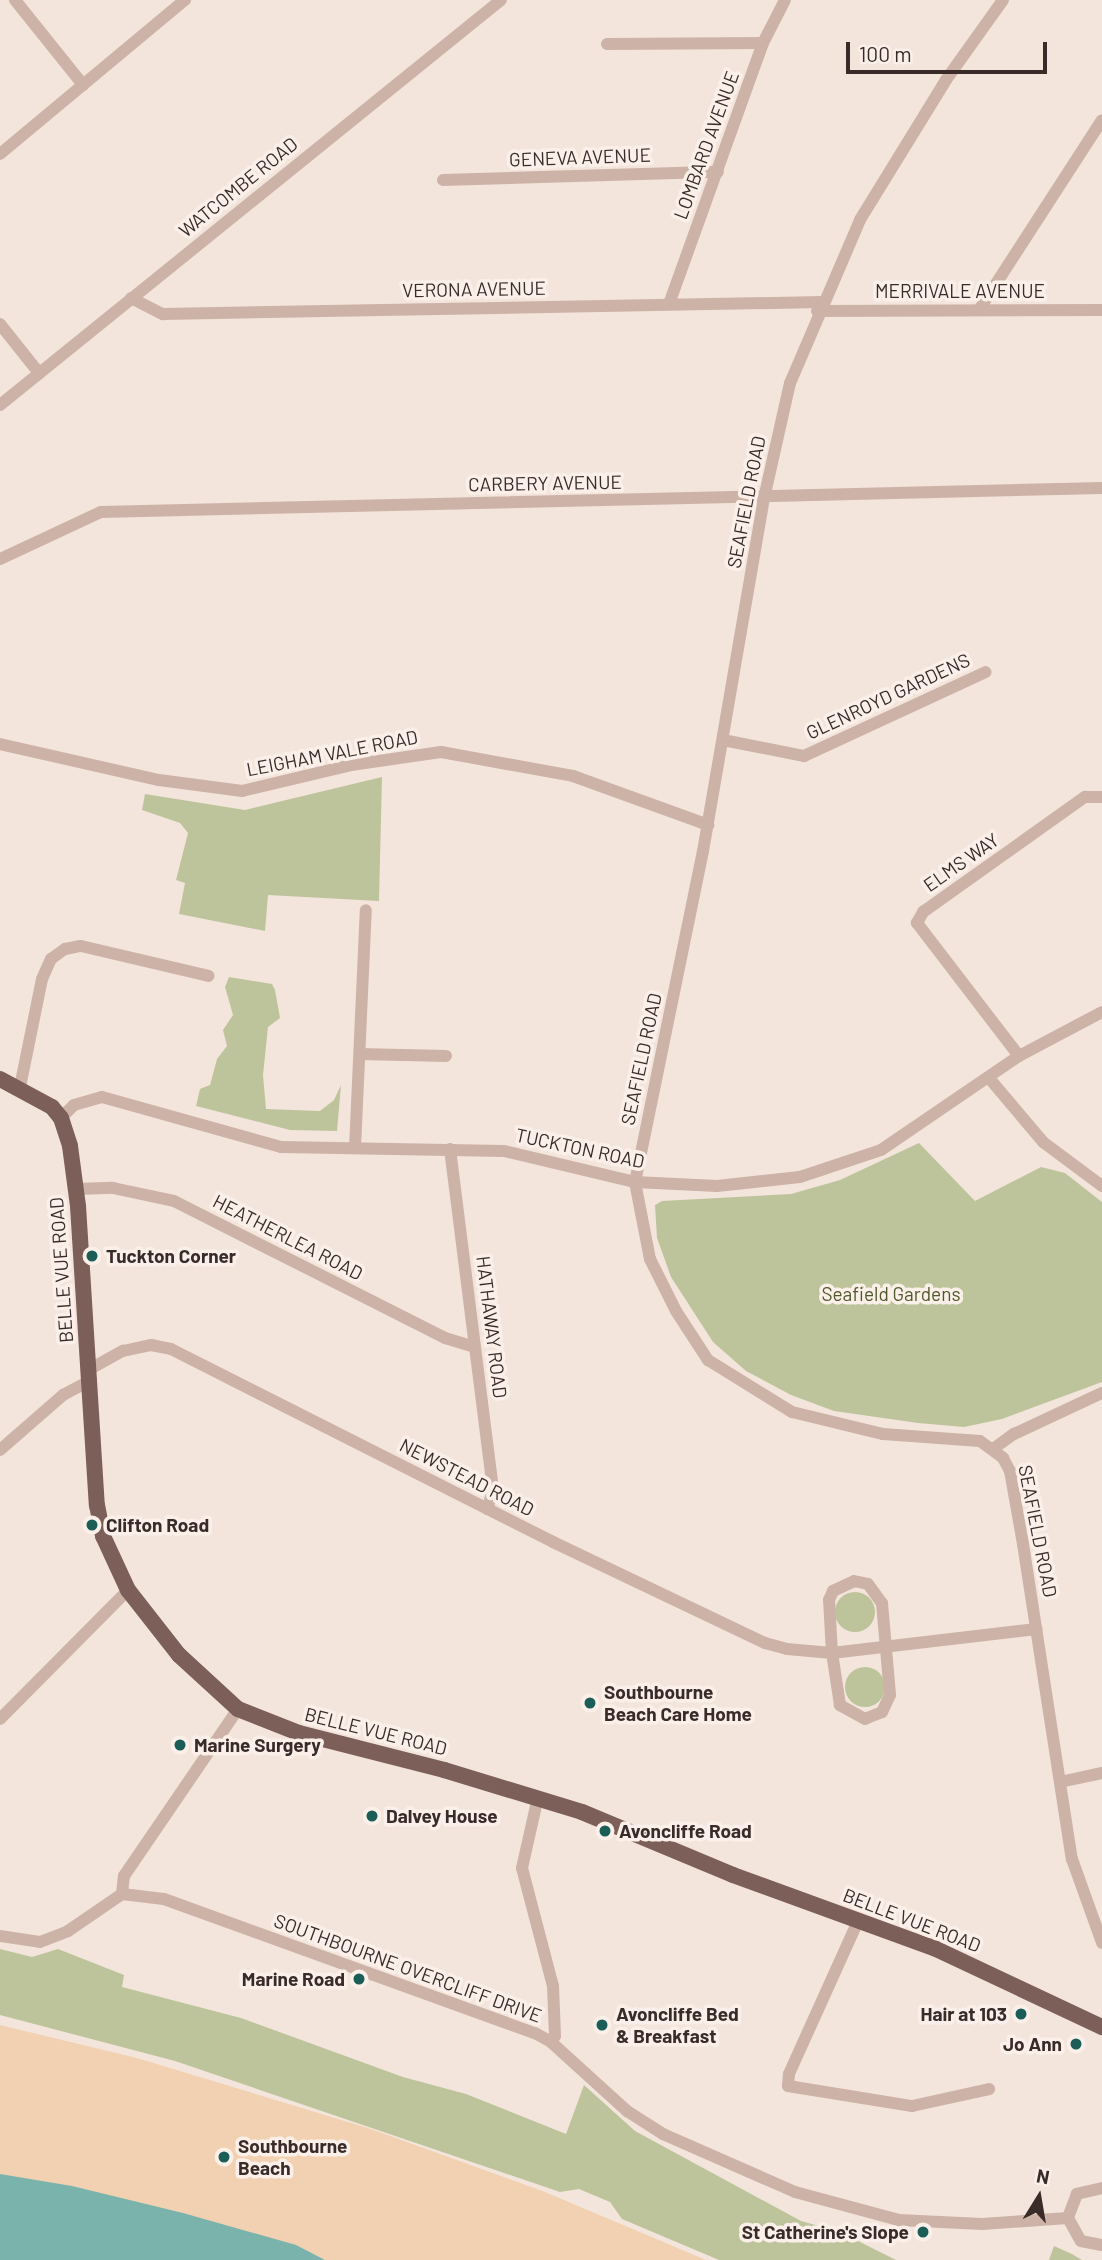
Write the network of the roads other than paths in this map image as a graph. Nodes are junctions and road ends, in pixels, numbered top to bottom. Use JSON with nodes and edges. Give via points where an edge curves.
{"nodes":[{"id":1,"x":15,"y":0,"type":"edge"},
{"id":2,"x":185,"y":0,"type":"edge"},
{"id":3,"x":501,"y":0,"type":"edge"},
{"id":4,"x":785,"y":0,"type":"edge"},
{"id":5,"x":1003,"y":0,"type":"edge"},
{"id":6,"x":763,"y":43,"type":"junction"},
{"id":7,"x":607,"y":44,"type":"dead end"},
{"id":8,"x":83,"y":85,"type":"junction"},
{"id":9,"x":1102,"y":120,"type":"edge"},
{"id":10,"x":0,"y":154,"type":"edge"},
{"id":11,"x":718,"y":172,"type":"junction"},
{"id":12,"x":443,"y":180,"type":"dead end"},
{"id":13,"x":131,"y":298,"type":"junction"},
{"id":14,"x":669,"y":304,"type":"junction"},
{"id":15,"x":820,"y":307,"type":"junction"},
{"id":16,"x":979,"y":310,"type":"junction"},
{"id":17,"x":1102,"y":310,"type":"edge"},
{"id":18,"x":0,"y":324,"type":"edge"},
{"id":19,"x":39,"y":373,"type":"junction"},
{"id":20,"x":0,"y":405,"type":"edge"},
{"id":21,"x":1102,"y":488,"type":"edge"},
{"id":22,"x":764,"y":498,"type":"junction"},
{"id":23,"x":0,"y":559,"type":"edge"},
{"id":24,"x":986,"y":672,"type":"dead end"},
{"id":25,"x":723,"y":740,"type":"junction"},
{"id":26,"x":0,"y":744,"type":"edge"},
{"id":27,"x":1102,"y":797,"type":"edge"},
{"id":28,"x":708,"y":825,"type":"junction"},
{"id":29,"x":366,"y":910,"type":"dead end"},
{"id":30,"x":209,"y":976,"type":"dead end"},
{"id":31,"x":1102,"y":1012,"type":"edge"},
{"id":32,"x":360,"y":1054,"type":"junction"},
{"id":33,"x":446,"y":1056,"type":"dead end"},
{"id":34,"x":1018,"y":1056,"type":"junction"},
{"id":35,"x":989,"y":1078,"type":"junction"},
{"id":36,"x":0,"y":1079,"type":"edge"},
{"id":37,"x":20,"y":1087,"type":"junction"},
{"id":38,"x":61,"y":1118,"type":"junction"},
{"id":39,"x":355,"y":1148,"type":"junction"},
{"id":40,"x":450,"y":1149,"type":"junction"},
{"id":41,"x":635,"y":1182,"type":"junction"},
{"id":42,"x":1102,"y":1186,"type":"edge"},
{"id":43,"x":76,"y":1189,"type":"junction"},
{"id":44,"x":475,"y":1347,"type":"junction"},
{"id":45,"x":91,"y":1375,"type":"junction"},
{"id":46,"x":1102,"y":1393,"type":"edge"},
{"id":47,"x":993,"y":1449,"type":"junction"},
{"id":48,"x":0,"y":1450,"type":"edge"},
{"id":49,"x":487,"y":1509,"type":"junction"},
{"id":50,"x":128,"y":1590,"type":"junction"},
{"id":51,"x":1037,"y":1629,"type":"junction"},
{"id":52,"x":886,"y":1646,"type":"junction"},
{"id":53,"x":832,"y":1653,"type":"junction"},
{"id":54,"x":238,"y":1709,"type":"junction"},
{"id":55,"x":0,"y":1718,"type":"edge"},
{"id":56,"x":1102,"y":1773,"type":"edge"},
{"id":57,"x":1060,"y":1782,"type":"junction"},
{"id":58,"x":538,"y":1797,"type":"junction"},
{"id":59,"x":122,"y":1894,"type":"junction"},
{"id":60,"x":858,"y":1920,"type":"junction"},
{"id":61,"x":1099,"y":1928,"type":"edge"},
{"id":62,"x":0,"y":1936,"type":"edge"},
{"id":63,"x":1102,"y":1943,"type":"edge"},
{"id":64,"x":1102,"y":2027,"type":"edge"},
{"id":65,"x":551,"y":2042,"type":"junction"},
{"id":66,"x":989,"y":2090,"type":"dead end"},
{"id":67,"x":1102,"y":2188,"type":"edge"},
{"id":68,"x":1068,"y":2218,"type":"junction"},
{"id":69,"x":1102,"y":2245,"type":"edge"}],
"edges":[{"from":1,"to":8,"type":"street"},
{"from":2,"to":8,"type":"street"},
{"from":3,"to":13,"type":"street","name":"WATCOMBE ROAD"},
{"from":4,"to":6,"type":"street","name":"LOMBARD AVENUE"},
{"from":5,"to":15,"type":"street","name":"SEAFIELD ROAD","via":[[946,80],[860,219]]},
{"from":6,"to":7,"type":"street"},
{"from":6,"to":11,"type":"street","name":"LOMBARD AVENUE"},
{"from":8,"to":10,"type":"street"},
{"from":9,"to":16,"type":"street"},
{"from":11,"to":12,"type":"street","name":"GENEVA AVENUE"},
{"from":11,"to":14,"type":"street","name":"LOMBARD AVENUE"},
{"from":13,"to":14,"type":"street","name":"VERONA AVENUE","via":[[163,314]]},
{"from":13,"to":19,"type":"street","name":"WATCOMBE ROAD"},
{"from":14,"to":15,"type":"street","name":"VERONA AVENUE"},
{"from":15,"to":16,"type":"street","name":"MERRIVALE AVENUE"},
{"from":15,"to":22,"type":"street","name":"SEAFIELD ROAD","via":[[790,383]]},
{"from":16,"to":17,"type":"street","name":"MERRIVALE AVENUE"},
{"from":18,"to":19,"type":"street"},
{"from":19,"to":20,"type":"street","name":"WATCOMBE ROAD"},
{"from":21,"to":22,"type":"street","name":"CARBERY AVENUE"},
{"from":22,"to":23,"type":"street","name":"CARBERY AVENUE","via":[[101,512]]},
{"from":22,"to":25,"type":"street","name":"SEAFIELD ROAD"},
{"from":24,"to":25,"type":"street","name":"GLENROYD GARDENS","via":[[804,756]]},
{"from":25,"to":28,"type":"street","name":"SEAFIELD ROAD"},
{"from":26,"to":28,"type":"street","name":"LEIGHAM VALE ROAD","via":[[159,780],[242,792],[351,765],[442,752],[573,776]]},
{"from":27,"to":34,"type":"street","name":"ELMS WAY","via":[[1086,797],[923,912],[917,923]]},
{"from":28,"to":41,"type":"street","name":"SEAFIELD ROAD"},
{"from":29,"to":32,"type":"street"},
{"from":30,"to":37,"type":"street","via":[[81,946],[65,949],[51,959],[42,979]]},
{"from":31,"to":34,"type":"street","name":"TUCKTON ROAD"},
{"from":32,"to":33,"type":"street"},
{"from":32,"to":39,"type":"street"},
{"from":34,"to":35,"type":"street","name":"TUCKTON ROAD"},
{"from":35,"to":41,"type":"street","name":"TUCKTON ROAD","via":[[902,1138],[841,1166],[800,1177],[717,1186]]},
{"from":35,"to":42,"type":"street","via":[[1043,1142]]},
{"from":36,"to":37,"type":"main road"},
{"from":37,"to":38,"type":"main road"},
{"from":38,"to":39,"type":"street","name":"TUCKTON ROAD","via":[[74,1105],[102,1097],[281,1147]]},
{"from":38,"to":43,"type":"main road","name":"BELLE VUE ROAD"},
{"from":39,"to":40,"type":"street","name":"TUCKTON ROAD"},
{"from":40,"to":41,"type":"street","name":"TUCKTON ROAD","via":[[504,1152]]},
{"from":40,"to":44,"type":"street","name":"HATHAWAY ROAD"},
{"from":41,"to":47,"type":"street","name":"SEAFIELD ROAD","via":[[650,1259],[708,1360],[770,1400],[818,1420],[883,1434],[979,1441]]},
{"from":43,"to":44,"type":"street","name":"HEATHERLEA ROAD","via":[[147,1192],[174,1200],[445,1338]]},
{"from":43,"to":45,"type":"main road","name":"BELLE VUE ROAD"},
{"from":44,"to":49,"type":"street","name":"HATHAWAY ROAD","via":[[493,1491]]},
{"from":45,"to":48,"type":"street"},
{"from":45,"to":49,"type":"street","name":"NEWSTEAD ROAD","via":[[123,1351],[151,1345],[172,1349]]},
{"from":45,"to":50,"type":"main road","name":"BELLE VUE ROAD","via":[[97,1505],[103,1535]]},
{"from":46,"to":47,"type":"street","via":[[1014,1434]]},
{"from":47,"to":51,"type":"street","name":"SEAFIELD ROAD","via":[[1010,1471]]},
{"from":49,"to":53,"type":"street","name":"NEWSTEAD ROAD","via":[[765,1643]]},
{"from":50,"to":54,"type":"main road","name":"BELLE VUE ROAD","via":[[179,1655]]},
{"from":50,"to":55,"type":"street"},
{"from":51,"to":52,"type":"street","name":"NEWSTEAD ROAD"},
{"from":51,"to":57,"type":"street","name":"SEAFIELD ROAD"},
{"from":52,"to":53,"type":"street","name":"NEWSTEAD ROAD"},
{"from":52,"to":53,"type":"street","via":[[887,1706],[864,1719],[841,1704]]},
{"from":52,"to":53,"type":"street","via":[[878,1592],[854,1581],[833,1591],[829,1600]]},
{"from":54,"to":58,"type":"main road","name":"BELLE VUE ROAD","via":[[299,1734]]},
{"from":54,"to":59,"type":"street","via":[[124,1876]]},
{"from":56,"to":57,"type":"street"},
{"from":57,"to":61,"type":"street","name":"SEAFIELD ROAD","via":[[1072,1860]]},
{"from":58,"to":60,"type":"main road","name":"BELLE VUE ROAD"},
{"from":58,"to":65,"type":"street","via":[[522,1868],[553,1986]]},
{"from":59,"to":62,"type":"street","via":[[68,1931],[40,1942]]},
{"from":59,"to":65,"type":"street","name":"SOUTHBOURNE OVERCLIFF DRIVE","via":[[164,1899],[513,2024]]},
{"from":60,"to":64,"type":"main road","name":"BELLE VUE ROAD","via":[[934,1948]]},
{"from":60,"to":66,"type":"street","via":[[789,2074],[788,2086],[912,2106]]},
{"from":61,"to":63,"type":"street","name":"SEAFIELD ROAD"},
{"from":65,"to":68,"type":"street","name":"SOUTHBOURNE OVERCLIFF DRIVE","via":[[627,2111],[663,2134],[795,2192],[899,2220],[971,2224]]},
{"from":67,"to":68,"type":"street","via":[[1077,2194]]},
{"from":68,"to":69,"type":"street","via":[[1081,2241]]}]}
